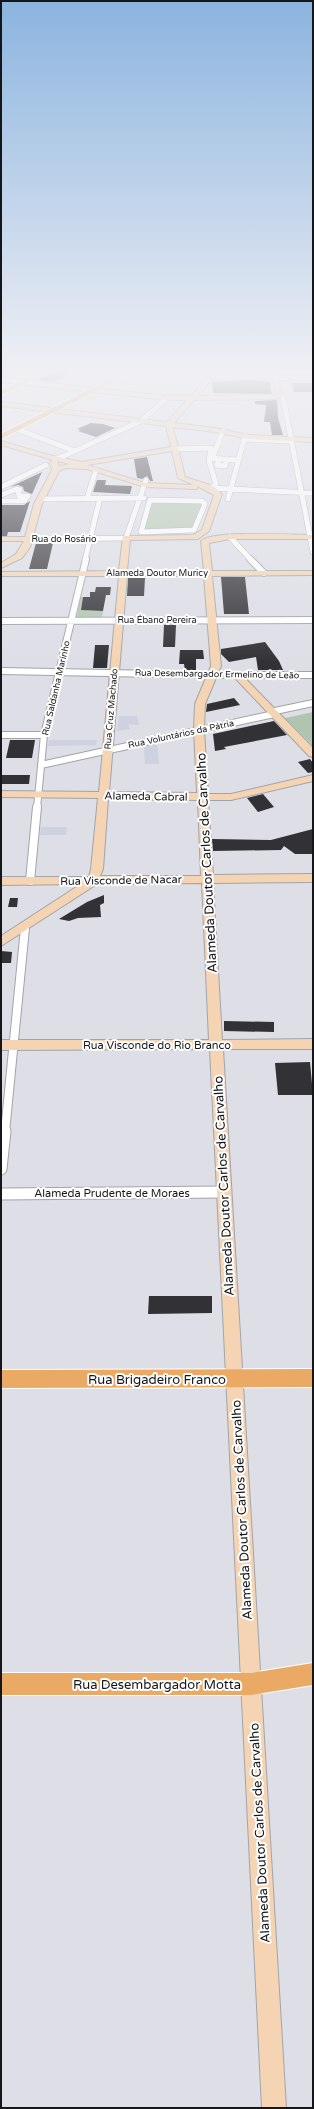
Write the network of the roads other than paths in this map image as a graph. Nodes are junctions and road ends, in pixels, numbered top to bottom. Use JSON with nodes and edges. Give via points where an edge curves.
{"nodes":[{"id":1,"x":39,"y":467,"type":"edge"},
{"id":2,"x":62,"y":467,"type":"edge"},
{"id":3,"x":84,"y":467,"type":"edge"},
{"id":4,"x":179,"y":467,"type":"edge"},
{"id":5,"x":212,"y":467,"type":"edge"},
{"id":6,"x":221,"y":467,"type":"edge"},
{"id":7,"x":236,"y":467,"type":"edge"},
{"id":8,"x":296,"y":467,"type":"edge"},
{"id":9,"x":92,"y":468,"type":"junction"},
{"id":10,"x":56,"y":470,"type":"joint"},
{"id":11,"x":298,"y":475,"type":"junction"},
{"id":12,"x":304,"y":475,"type":"dead end"},
{"id":13,"x":145,"y":482,"type":"junction"},
{"id":14,"x":2,"y":486,"type":"edge"},
{"id":15,"x":213,"y":486,"type":"junction"},
{"id":16,"x":230,"y":489,"type":"junction"},
{"id":17,"x":301,"y":492,"type":"junction"},
{"id":18,"x":313,"y":493,"type":"edge"},
{"id":19,"x":1,"y":495,"type":"edge"},
{"id":20,"x":41,"y":497,"type":"junction"},
{"id":21,"x":87,"y":498,"type":"junction"},
{"id":22,"x":100,"y":498,"type":"junction"},
{"id":23,"x":141,"y":498,"type":"junction"},
{"id":24,"x":228,"y":499,"type":"dead end"},
{"id":25,"x":1,"y":500,"type":"edge"},
{"id":26,"x":207,"y":526,"type":"junction"},
{"id":27,"x":141,"y":532,"type":"joint"},
{"id":28,"x":195,"y":537,"type":"junction"},
{"id":29,"x":230,"y":537,"type":"junction"},
{"id":30,"x":311,"y":537,"type":"edge"},
{"id":31,"x":1,"y":538,"type":"edge"},
{"id":32,"x":126,"y":538,"type":"junction"},
{"id":33,"x":28,"y":539,"type":"junction"},
{"id":34,"x":90,"y":539,"type":"junction"},
{"id":35,"x":206,"y":541,"type":"junction"},
{"id":36,"x":313,"y":552,"type":"edge"},
{"id":37,"x":1,"y":566,"type":"edge"},
{"id":38,"x":208,"y":573,"type":"junction"},
{"id":39,"x":264,"y":573,"type":"junction"},
{"id":40,"x":313,"y":573,"type":"edge"},
{"id":41,"x":1,"y":574,"type":"edge"},
{"id":42,"x":25,"y":574,"type":"junction"},
{"id":43,"x":82,"y":574,"type":"junction"},
{"id":44,"x":123,"y":574,"type":"junction"},
{"id":45,"x":212,"y":620,"type":"junction"},
{"id":46,"x":313,"y":620,"type":"edge"},
{"id":47,"x":1,"y":621,"type":"edge"},
{"id":48,"x":71,"y":621,"type":"junction"},
{"id":49,"x":119,"y":621,"type":"junction"},
{"id":50,"x":1,"y":670,"type":"edge"},
{"id":51,"x":59,"y":672,"type":"junction"},
{"id":52,"x":114,"y":673,"type":"junction"},
{"id":53,"x":213,"y":675,"type":"junction"},
{"id":54,"x":237,"y":675,"type":"junction"},
{"id":55,"x":313,"y":675,"type":"edge"},
{"id":56,"x":313,"y":702,"type":"edge"},
{"id":57,"x":275,"y":713,"type":"junction"},
{"id":58,"x":199,"y":730,"type":"junction"},
{"id":59,"x":1,"y":735,"type":"edge"},
{"id":60,"x":44,"y":735,"type":"junction"},
{"id":61,"x":107,"y":750,"type":"junction"},
{"id":62,"x":313,"y":754,"type":"edge"},
{"id":63,"x":41,"y":765,"type":"junction"},
{"id":64,"x":313,"y":778,"type":"edge"},
{"id":65,"x":1,"y":794,"type":"edge"},
{"id":66,"x":38,"y":795,"type":"junction"},
{"id":67,"x":103,"y":796,"type":"junction"},
{"id":68,"x":202,"y":797,"type":"junction"},
{"id":69,"x":313,"y":878,"type":"edge"},
{"id":70,"x":206,"y":879,"type":"junction"},
{"id":71,"x":1,"y":881,"type":"edge"},
{"id":72,"x":30,"y":881,"type":"junction"},
{"id":73,"x":93,"y":881,"type":"junction"},
{"id":74,"x":25,"y":928,"type":"junction"},
{"id":75,"x":1,"y":942,"type":"edge"},
{"id":76,"x":216,"y":1044,"type":"junction"},
{"id":77,"x":313,"y":1044,"type":"edge"},
{"id":78,"x":7,"y":1045,"type":"edge"},
{"id":79,"x":1,"y":1169,"type":"edge"},
{"id":80,"x":224,"y":1192,"type":"junction"},
{"id":81,"x":1,"y":1194,"type":"edge"},
{"id":82,"x":234,"y":1378,"type":"junction"},
{"id":83,"x":313,"y":1378,"type":"edge"},
{"id":84,"x":1,"y":1379,"type":"edge"},
{"id":85,"x":313,"y":1674,"type":"edge"},
{"id":86,"x":1,"y":1684,"type":"edge"},
{"id":87,"x":251,"y":1684,"type":"junction"},
{"id":88,"x":274,"y":2108,"type":"edge"}],
"edges":[{"from":1,"to":14,"type":"street"},
{"from":2,"to":10,"type":"street"},
{"from":3,"to":9,"type":"street"},
{"from":4,"to":15,"type":"street","via":[[182,478]]},
{"from":5,"to":15,"type":"street"},
{"from":6,"to":15,"type":"street"},
{"from":7,"to":16,"type":"street"},
{"from":8,"to":11,"type":"street"},
{"from":9,"to":13,"type":"street"},
{"from":9,"to":21,"type":"street"},
{"from":10,"to":20,"type":"street"},
{"from":11,"to":12,"type":"street"},
{"from":11,"to":17,"type":"street"},
{"from":13,"to":15,"type":"street"},
{"from":13,"to":23,"type":"street"},
{"from":14,"to":25,"type":"street","via":[[14,498]]},
{"from":15,"to":16,"type":"street"},
{"from":15,"to":26,"type":"street","via":[[218,496]]},
{"from":16,"to":17,"type":"street"},
{"from":16,"to":24,"type":"street"},
{"from":17,"to":18,"type":"street"},
{"from":17,"to":30,"type":"street"},
{"from":19,"to":25,"type":"street","via":[[17,489],[20,490],[19,496],[28,496],[24,501]]},
{"from":20,"to":21,"type":"street"},
{"from":20,"to":33,"type":"street"},
{"from":21,"to":22,"type":"street"},
{"from":22,"to":23,"type":"street"},
{"from":22,"to":34,"type":"street","name":"Rua Saldanha Marinho"},
{"from":23,"to":32,"type":"street"},
{"from":26,"to":28,"type":"street","via":[[204,533]]},
{"from":26,"to":29,"type":"street","via":[[217,534]]},
{"from":27,"to":27,"type":"street","via":[[194,530],[204,504],[202,501],[150,500]]},
{"from":28,"to":32,"type":"street"},
{"from":28,"to":35,"type":"street"},
{"from":29,"to":30,"type":"street"},
{"from":29,"to":35,"type":"street"},
{"from":29,"to":39,"type":"street"},
{"from":30,"to":36,"type":"street"},
{"from":31,"to":33,"type":"street","name":"Rua do Rosário"},
{"from":32,"to":34,"type":"street","name":"Rua do Rosário"},
{"from":32,"to":44,"type":"street","name":"Rua Cruz Machado"},
{"from":33,"to":34,"type":"street","name":"Rua do Rosário"},
{"from":33,"to":37,"type":"street","via":[[22,553]]},
{"from":33,"to":42,"type":"street","via":[[32,542],[29,550],[10,567]]},
{"from":34,"to":43,"type":"street","name":"Rua Saldanha Marinho"},
{"from":35,"to":38,"type":"street","name":"Alameda Doutor Carlos de Carvalho"},
{"from":38,"to":39,"type":"street","name":"Alameda Doutor Muricy"},
{"from":38,"to":44,"type":"street","name":"Alameda Doutor Muricy"},
{"from":38,"to":45,"type":"street","name":"Alameda Doutor Carlos de Carvalho"},
{"from":39,"to":40,"type":"street","name":"Alameda Doutor Muricy"},
{"from":41,"to":42,"type":"street","name":"Alameda Doutor Muricy"},
{"from":42,"to":43,"type":"street","name":"Alameda Doutor Muricy"},
{"from":43,"to":44,"type":"street","name":"Alameda Doutor Muricy"},
{"from":43,"to":48,"type":"street","name":"Rua Saldanha Marinho"},
{"from":44,"to":49,"type":"street","name":"Rua Cruz Machado"},
{"from":45,"to":46,"type":"street","name":"Rua Ébano Pereira"},
{"from":45,"to":49,"type":"street","name":"Rua Ébano Pereira"},
{"from":45,"to":53,"type":"street","name":"Alameda Doutor Carlos de Carvalho","via":[[216,666]]},
{"from":47,"to":48,"type":"street","name":"Rua Ébano Pereira"},
{"from":48,"to":49,"type":"street","name":"Rua Ébano Pereira"},
{"from":48,"to":51,"type":"street","name":"Rua Saldanha Marinho"},
{"from":49,"to":52,"type":"street","name":"Rua Cruz Machado"},
{"from":50,"to":51,"type":"street","name":"Rua Desembargador Ermelino de Leão"},
{"from":51,"to":52,"type":"street","name":"Rua Desembargador Ermelino de Leão"},
{"from":51,"to":60,"type":"street","name":"Rua Saldanha Marinho"},
{"from":52,"to":53,"type":"street","name":"Rua Desembargador Ermelino de Leão"},
{"from":52,"to":61,"type":"street","name":"Rua Cruz Machado"},
{"from":53,"to":54,"type":"street","name":"Rua Desembargador Ermelino de Leão"},
{"from":53,"to":58,"type":"street","name":"Alameda Doutor Carlos de Carvalho","via":[[200,704]]},
{"from":54,"to":55,"type":"street","name":"Rua Desembargador Ermelino de Leão"},
{"from":54,"to":57,"type":"street"},
{"from":56,"to":57,"type":"street","name":"Rua Voluntários da Pátria"},
{"from":57,"to":58,"type":"street","name":"Rua Voluntários da Pátria"},
{"from":57,"to":62,"type":"street"},
{"from":58,"to":61,"type":"street","name":"Rua Voluntários da Pátria"},
{"from":58,"to":68,"type":"street","name":"Alameda Doutor Carlos de Carvalho"},
{"from":59,"to":60,"type":"street"},
{"from":60,"to":63,"type":"street","name":"Rua Saldanha Marinho"},
{"from":61,"to":63,"type":"street","name":"Rua Voluntários da Pátria"},
{"from":61,"to":67,"type":"street","name":"Rua Cruz Machado"},
{"from":63,"to":66,"type":"street","name":"Rua Saldanha Marinho"},
{"from":64,"to":68,"type":"street","name":"Alameda Cabral","via":[[231,797]]},
{"from":65,"to":66,"type":"street","name":"Alameda Cabral"},
{"from":66,"to":67,"type":"street","name":"Alameda Cabral"},
{"from":66,"to":72,"type":"street","name":"Rua Saldanha Marinho"},
{"from":67,"to":68,"type":"street","name":"Alameda Cabral"},
{"from":67,"to":73,"type":"street","name":"Rua Cruz Machado","via":[[97,869]]},
{"from":68,"to":70,"type":"street","name":"Alameda Doutor Carlos de Carvalho"},
{"from":69,"to":70,"type":"street","name":"Rua Visconde de Nacar"},
{"from":70,"to":73,"type":"street","name":"Rua Visconde de Nacar"},
{"from":70,"to":76,"type":"street","name":"Alameda Doutor Carlos de Carvalho"},
{"from":71,"to":72,"type":"street","name":"Rua Visconde de Nacar"},
{"from":72,"to":73,"type":"street","name":"Rua Visconde de Nacar"},
{"from":73,"to":74,"type":"street"},
{"from":74,"to":75,"type":"street"},
{"from":74,"to":78,"type":"street"},
{"from":76,"to":77,"type":"street","name":"Rua Visconde do Rio Branco"},
{"from":76,"to":78,"type":"street","name":"Rua Visconde do Rio Branco"},
{"from":76,"to":80,"type":"street","name":"Alameda Doutor Carlos de Carvalho"},
{"from":78,"to":79,"type":"street"},
{"from":80,"to":81,"type":"street","name":"Alameda Prudente de Moraes"},
{"from":80,"to":82,"type":"street","name":"Alameda Doutor Carlos de Carvalho"},
{"from":82,"to":83,"type":"main road","name":"Rua Brigadeiro Franco"},
{"from":82,"to":84,"type":"main road","name":"Rua Brigadeiro Franco"},
{"from":82,"to":87,"type":"street","name":"Alameda Doutor Carlos de Carvalho"},
{"from":85,"to":87,"type":"main road","name":"Rua Desembargador Motta"},
{"from":86,"to":87,"type":"main road","name":"Rua Desembargador Motta"},
{"from":87,"to":88,"type":"street","name":"Alameda Doutor Carlos de Carvalho"}]}
